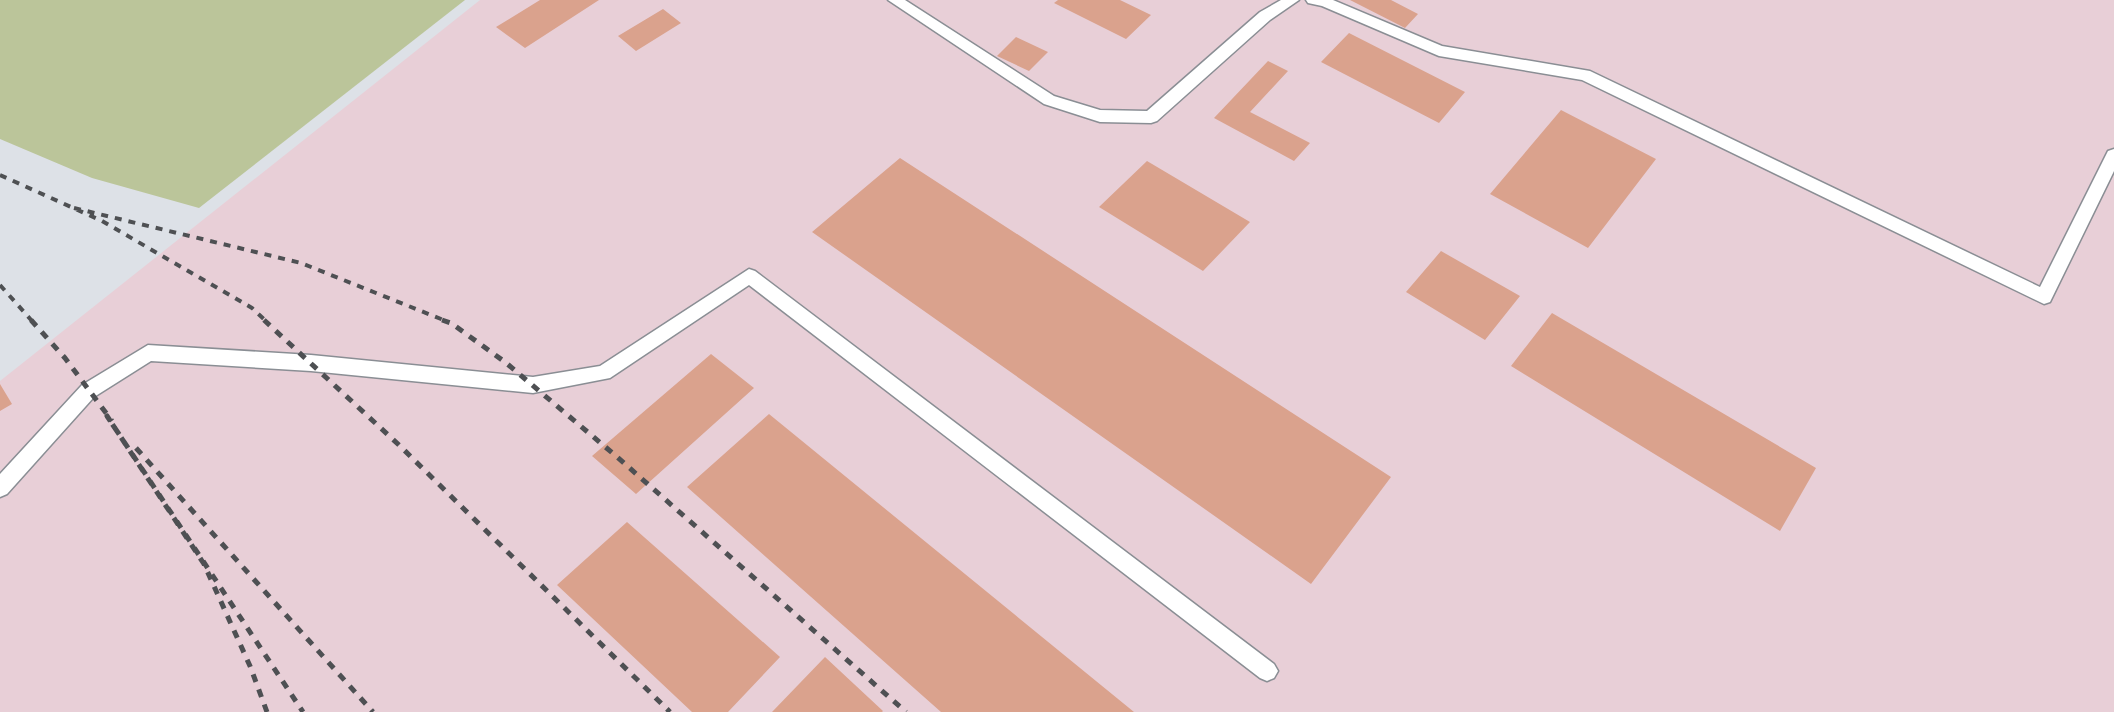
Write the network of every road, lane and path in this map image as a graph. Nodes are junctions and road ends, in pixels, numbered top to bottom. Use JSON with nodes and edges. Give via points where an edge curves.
{"nodes":[{"id":1,"x":895,"y":0,"type":"edge"},
{"id":2,"x":1293,"y":0,"type":"edge"},
{"id":3,"x":1313,"y":0,"type":"edge"},
{"id":4,"x":2114,"y":155,"type":"edge"},
{"id":5,"x":0,"y":488,"type":"edge"},
{"id":6,"x":1267,"y":671,"type":"dead end"}],
"edges":[{"from":1,"to":2,"type":"lane","via":[[1049,100],[1100,116],[1151,117],[1265,16]]},
{"from":3,"to":4,"type":"lane","via":[[1439,51],[1585,75],[2044,297]]},
{"from":5,"to":6,"type":"lane","via":[[88,391],[148,353],[311,363],[533,385],[604,373],[749,276]]}]}
